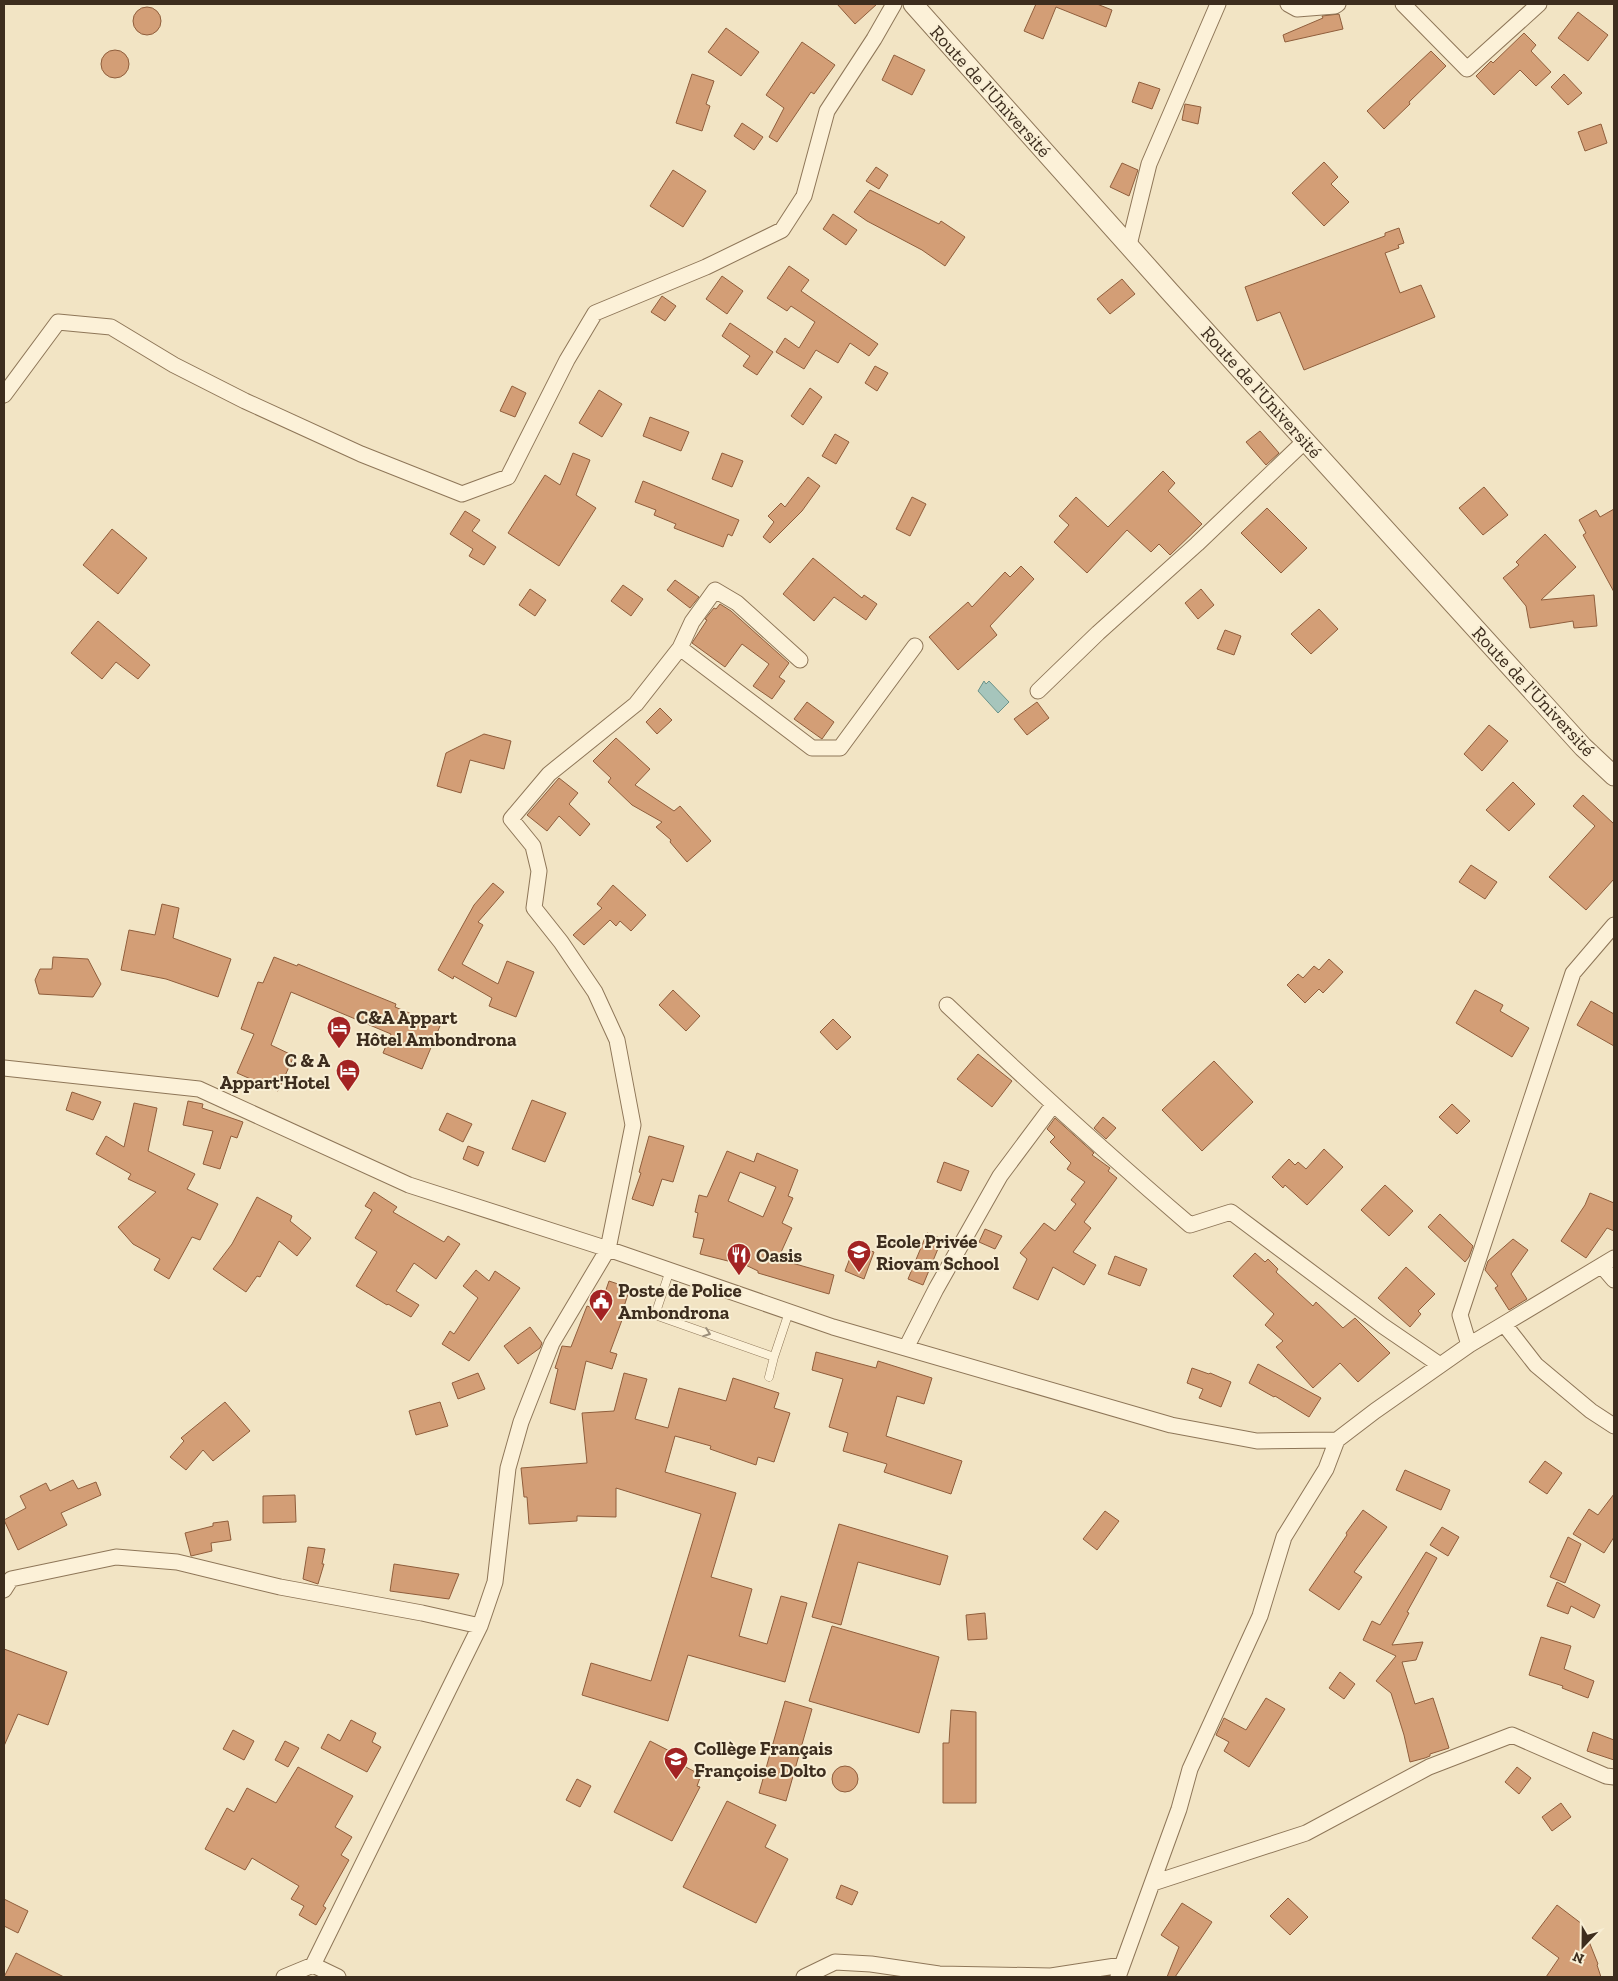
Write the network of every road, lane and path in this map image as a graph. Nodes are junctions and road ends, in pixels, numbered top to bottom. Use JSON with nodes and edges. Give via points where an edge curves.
{"nodes":[{"id":1,"x":894,"y":4,"type":"edge"},
{"id":2,"x":913,"y":4,"type":"edge"},
{"id":3,"x":1218,"y":4,"type":"edge"},
{"id":4,"x":1288,"y":4,"type":"edge"},
{"id":5,"x":1338,"y":4,"type":"edge"},
{"id":6,"x":1403,"y":4,"type":"edge"},
{"id":7,"x":1539,"y":4,"type":"edge"},
{"id":8,"x":1129,"y":245,"type":"junction"},
{"id":9,"x":4,"y":395,"type":"edge"},
{"id":10,"x":1306,"y":440,"type":"junction"},
{"id":11,"x":915,"y":646,"type":"dead end"},
{"id":12,"x":680,"y":648,"type":"junction"},
{"id":13,"x":800,"y":660,"type":"dead end"},
{"id":14,"x":1038,"y":691,"type":"dead end"},
{"id":15,"x":1614,"y":776,"type":"edge"},
{"id":16,"x":1614,"y":926,"type":"edge"},
{"id":17,"x":947,"y":1005,"type":"dead end"},
{"id":18,"x":4,"y":1068,"type":"edge"},
{"id":19,"x":1053,"y":1105,"type":"junction"},
{"id":20,"x":608,"y":1249,"type":"junction"},
{"id":21,"x":1608,"y":1262,"type":"edge"},
{"id":22,"x":670,"y":1270,"type":"junction"},
{"id":23,"x":1614,"y":1280,"type":"edge"},
{"id":24,"x":789,"y":1312,"type":"junction"},
{"id":25,"x":1504,"y":1324,"type":"junction"},
{"id":26,"x":1469,"y":1345,"type":"junction"},
{"id":27,"x":906,"y":1348,"type":"junction"},
{"id":28,"x":774,"y":1357,"type":"junction"},
{"id":29,"x":1440,"y":1365,"type":"junction"},
{"id":30,"x":770,"y":1377,"type":"dead end"},
{"id":31,"x":1614,"y":1426,"type":"edge"},
{"id":32,"x":1337,"y":1440,"type":"junction"},
{"id":33,"x":4,"y":1590,"type":"edge"},
{"id":34,"x":480,"y":1626,"type":"junction"},
{"id":35,"x":1614,"y":1778,"type":"edge"},
{"id":36,"x":1153,"y":1883,"type":"junction"},
{"id":37,"x":313,"y":1965,"type":"junction"},
{"id":38,"x":1120,"y":1971,"type":"edge"},
{"id":39,"x":284,"y":1977,"type":"edge"},
{"id":40,"x":338,"y":1977,"type":"edge"},
{"id":41,"x":804,"y":1977,"type":"edge"}],
"edges":[{"from":1,"to":9,"type":"street","via":[[827,111],[804,196],[782,230],[706,267],[595,313],[567,360],[508,477],[462,494],[361,454],[245,401],[174,365],[111,327],[58,322]]},
{"from":2,"to":8,"type":"street","name":"Route de l'Université"},
{"from":3,"to":8,"type":"street","via":[[1149,164]]},
{"from":4,"to":5,"type":"street","via":[[1297,9]]},
{"from":6,"to":7,"type":"street","via":[[1467,69]]},
{"from":8,"to":10,"type":"street","name":"Route de l'Université"},
{"from":10,"to":14,"type":"street"},
{"from":10,"to":15,"type":"street","name":"Route de l'Université","via":[[1583,747]]},
{"from":11,"to":12,"type":"street","via":[[840,748],[812,748]]},
{"from":12,"to":13,"type":"street","via":[[692,622],[715,590],[737,603]]},
{"from":12,"to":20,"type":"street","via":[[636,704],[549,774],[511,820],[533,846],[539,871],[534,908],[595,992],[617,1040],[633,1125]]},
{"from":16,"to":26,"type":"street","via":[[1573,973],[1460,1315]]},
{"from":17,"to":19,"type":"street"},
{"from":18,"to":20,"type":"street","via":[[199,1089],[409,1185]]},
{"from":19,"to":27,"type":"street","via":[[1000,1176]]},
{"from":19,"to":29,"type":"street","via":[[1190,1225],[1231,1212]]},
{"from":20,"to":22,"type":"street"},
{"from":20,"to":34,"type":"street","via":[[552,1343],[521,1422],[508,1468],[495,1582]]},
{"from":21,"to":23,"type":"street"},
{"from":21,"to":25,"type":"street"},
{"from":22,"to":24,"type":"street"},
{"from":22,"to":28,"type":"lane","one_way":true,"via":[[655,1315]]},
{"from":24,"to":27,"type":"street"},
{"from":24,"to":28,"type":"lane"},
{"from":25,"to":26,"type":"street"},
{"from":25,"to":31,"type":"street","via":[[1536,1365],[1590,1411]]},
{"from":26,"to":29,"type":"street"},
{"from":27,"to":32,"type":"street","via":[[1170,1425],[1258,1442]]},
{"from":28,"to":30,"type":"lane"},
{"from":29,"to":32,"type":"street"},
{"from":32,"to":36,"type":"street","via":[[1326,1469],[1284,1537],[1260,1616],[1190,1769]]},
{"from":33,"to":34,"type":"street","via":[[11,1580],[116,1557],[178,1562]]},
{"from":34,"to":37,"type":"street"},
{"from":35,"to":36,"type":"street","via":[[1512,1735],[1429,1767],[1306,1833]]},
{"from":36,"to":38,"type":"street"},
{"from":37,"to":39,"type":"street"},
{"from":37,"to":40,"type":"street"},
{"from":38,"to":41,"type":"street","via":[[1051,1976],[939,1974],[835,1962]]}]}
